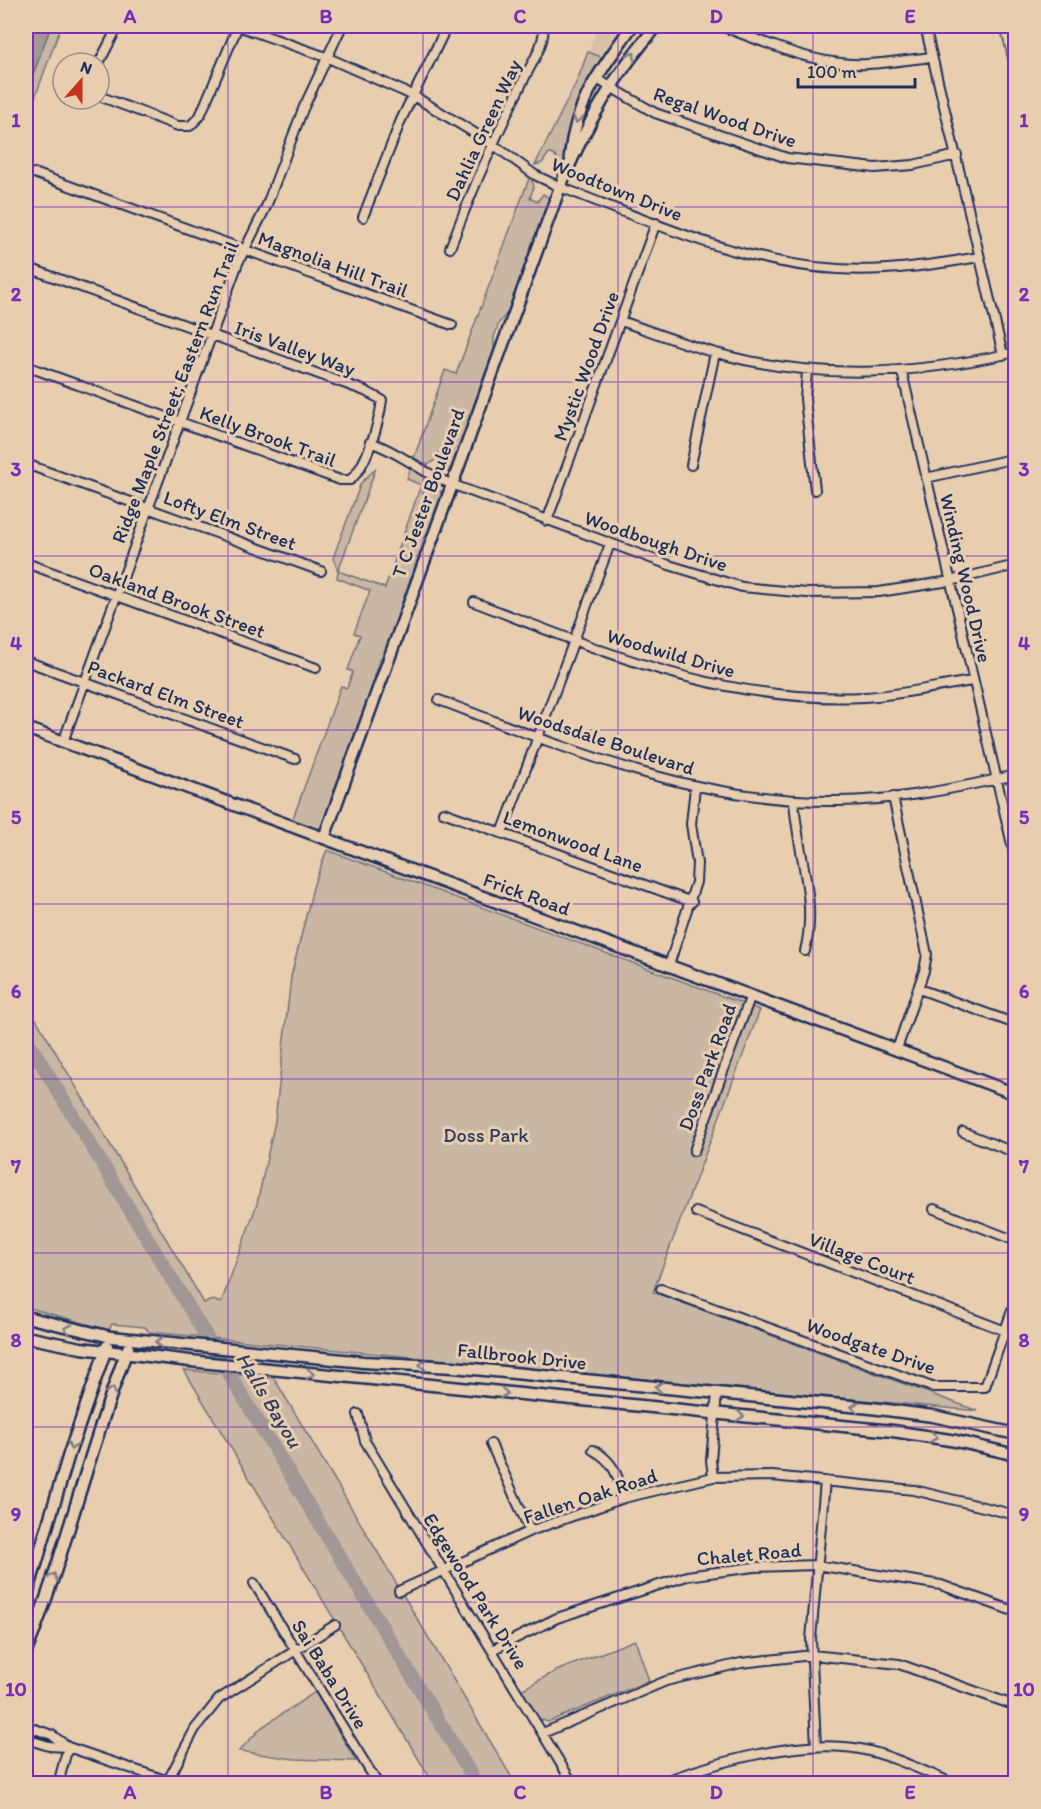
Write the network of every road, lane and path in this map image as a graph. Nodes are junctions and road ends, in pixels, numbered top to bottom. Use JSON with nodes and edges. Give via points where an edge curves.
{"nodes":[{"id":1,"x":118,"y":26,"type":"edge"},
{"id":2,"x":238,"y":26,"type":"edge"},
{"id":3,"x":342,"y":26,"type":"edge"},
{"id":4,"x":447,"y":26,"type":"edge"},
{"id":5,"x":543,"y":26,"type":"edge"},
{"id":6,"x":632,"y":26,"type":"edge"},
{"id":7,"x":657,"y":26,"type":"edge"},
{"id":8,"x":721,"y":26,"type":"edge"},
{"id":9,"x":925,"y":26,"type":"edge"},
{"id":10,"x":105,"y":51,"type":"edge"},
{"id":11,"x":326,"y":57,"type":"junction"},
{"id":12,"x":932,"y":57,"type":"junction"},
{"id":13,"x":597,"y":79,"type":"junction"},
{"id":14,"x":610,"y":88,"type":"junction"},
{"id":15,"x":412,"y":95,"type":"junction"},
{"id":16,"x":111,"y":101,"type":"edge"},
{"id":17,"x":491,"y":143,"type":"junction"},
{"id":18,"x":957,"y":155,"type":"junction"},
{"id":19,"x":570,"y":163,"type":"junction"},
{"id":20,"x":34,"y":173,"type":"dead end"},
{"id":21,"x":560,"y":187,"type":"junction"},
{"id":22,"x":363,"y":217,"type":"dead end"},
{"id":23,"x":656,"y":223,"type":"junction"},
{"id":24,"x":450,"y":248,"type":"dead end"},
{"id":25,"x":244,"y":249,"type":"junction"},
{"id":26,"x":979,"y":257,"type":"junction"},
{"id":27,"x":26,"y":267,"type":"edge"},
{"id":28,"x":621,"y":321,"type":"junction"},
{"id":29,"x":452,"y":325,"type":"dead end"},
{"id":30,"x":212,"y":335,"type":"junction"},
{"id":31,"x":1016,"y":352,"type":"edge"},
{"id":32,"x":715,"y":353,"type":"junction"},
{"id":33,"x":1003,"y":355,"type":"junction"},
{"id":34,"x":26,"y":366,"type":"edge"},
{"id":35,"x":807,"y":370,"type":"junction"},
{"id":36,"x":902,"y":372,"type":"junction"},
{"id":37,"x":382,"y":400,"type":"joint"},
{"id":38,"x":180,"y":422,"type":"junction"},
{"id":39,"x":370,"y":442,"type":"junction"},
{"id":40,"x":1016,"y":458,"type":"edge"},
{"id":41,"x":26,"y":464,"type":"edge"},
{"id":42,"x":691,"y":465,"type":"dead end"},
{"id":43,"x":926,"y":478,"type":"junction"},
{"id":44,"x":451,"y":484,"type":"junction"},
{"id":45,"x":815,"y":490,"type":"dead end"},
{"id":46,"x":148,"y":508,"type":"junction"},
{"id":47,"x":547,"y":521,"type":"junction"},
{"id":48,"x":610,"y":544,"type":"junction"},
{"id":49,"x":26,"y":563,"type":"edge"},
{"id":50,"x":1016,"y":565,"type":"edge"},
{"id":51,"x":321,"y":571,"type":"dead end"},
{"id":52,"x":950,"y":581,"type":"junction"},
{"id":53,"x":116,"y":596,"type":"junction"},
{"id":54,"x":474,"y":602,"type":"dead end"},
{"id":55,"x":573,"y":640,"type":"junction"},
{"id":56,"x":26,"y":661,"type":"edge"},
{"id":57,"x":316,"y":669,"type":"dead end"},
{"id":58,"x":973,"y":681,"type":"junction"},
{"id":59,"x":85,"y":682,"type":"junction"},
{"id":60,"x":439,"y":700,"type":"dead end"},
{"id":61,"x":26,"y":728,"type":"edge"},
{"id":62,"x":537,"y":737,"type":"junction"},
{"id":63,"x":63,"y":742,"type":"junction"},
{"id":64,"x":295,"y":759,"type":"dead end"},
{"id":65,"x":1016,"y":775,"type":"edge"},
{"id":66,"x":998,"y":779,"type":"junction"},
{"id":67,"x":695,"y":787,"type":"junction"},
{"id":68,"x":893,"y":797,"type":"junction"},
{"id":69,"x":794,"y":800,"type":"junction"},
{"id":70,"x":443,"y":812,"type":"dead end"},
{"id":71,"x":502,"y":833,"type":"junction"},
{"id":72,"x":324,"y":838,"type":"junction"},
{"id":73,"x":1016,"y":862,"type":"edge"},
{"id":74,"x":692,"y":902,"type":"junction"},
{"id":75,"x":805,"y":951,"type":"dead end"},
{"id":76,"x":669,"y":965,"type":"junction"},
{"id":77,"x":919,"y":989,"type":"junction"},
{"id":78,"x":751,"y":996,"type":"junction"},
{"id":79,"x":1016,"y":1024,"type":"edge"},
{"id":80,"x":897,"y":1049,"type":"junction"},
{"id":81,"x":1016,"y":1094,"type":"edge"},
{"id":82,"x":963,"y":1132,"type":"dead end"},
{"id":83,"x":694,"y":1151,"type":"dead end"},
{"id":84,"x":1016,"y":1153,"type":"edge"},
{"id":85,"x":934,"y":1209,"type":"dead end"},
{"id":86,"x":696,"y":1212,"type":"dead end"},
{"id":87,"x":1016,"y":1241,"type":"edge"},
{"id":88,"x":661,"y":1289,"type":"dead end"},
{"id":89,"x":1016,"y":1299,"type":"edge"},
{"id":90,"x":26,"y":1317,"type":"edge"},
{"id":91,"x":1004,"y":1330,"type":"junction"},
{"id":92,"x":1016,"y":1335,"type":"edge"},
{"id":93,"x":26,"y":1336,"type":"edge"},
{"id":94,"x":111,"y":1337,"type":"junction"},
{"id":95,"x":131,"y":1339,"type":"junction"},
{"id":96,"x":105,"y":1351,"type":"junction"},
{"id":97,"x":126,"y":1353,"type":"junction"},
{"id":98,"x":364,"y":1362,"type":"junction"},
{"id":99,"x":538,"y":1375,"type":"junction"},
{"id":100,"x":362,"y":1379,"type":"junction"},
{"id":101,"x":717,"y":1393,"type":"junction"},
{"id":102,"x":536,"y":1396,"type":"junction"},
{"id":103,"x":896,"y":1411,"type":"junction"},
{"id":104,"x":716,"y":1413,"type":"junction"},
{"id":105,"x":358,"y":1414,"type":"dead end"},
{"id":106,"x":893,"y":1431,"type":"junction"},
{"id":107,"x":1016,"y":1434,"type":"edge"},
{"id":108,"x":491,"y":1444,"type":"dead end"},
{"id":109,"x":593,"y":1450,"type":"dead end"},
{"id":110,"x":1016,"y":1455,"type":"edge"},
{"id":111,"x":713,"y":1478,"type":"junction"},
{"id":112,"x":825,"y":1481,"type":"junction"},
{"id":113,"x":624,"y":1498,"type":"junction"},
{"id":114,"x":1016,"y":1515,"type":"edge"},
{"id":115,"x":530,"y":1531,"type":"junction"},
{"id":116,"x":816,"y":1565,"type":"junction"},
{"id":117,"x":444,"y":1569,"type":"junction"},
{"id":118,"x":254,"y":1583,"type":"dead end"},
{"id":119,"x":399,"y":1591,"type":"dead end"},
{"id":120,"x":26,"y":1598,"type":"edge"},
{"id":121,"x":1016,"y":1612,"type":"edge"},
{"id":122,"x":335,"y":1625,"type":"dead end"},
{"id":123,"x":494,"y":1649,"type":"junction"},
{"id":124,"x":296,"y":1650,"type":"junction"},
{"id":125,"x":26,"y":1652,"type":"edge"},
{"id":126,"x":812,"y":1655,"type":"junction"},
{"id":127,"x":1016,"y":1706,"type":"edge"},
{"id":128,"x":26,"y":1726,"type":"edge"},
{"id":129,"x":543,"y":1733,"type":"junction"},
{"id":130,"x":26,"y":1739,"type":"edge"},
{"id":131,"x":68,"y":1747,"type":"junction"},
{"id":132,"x":816,"y":1747,"type":"junction"},
{"id":133,"x":166,"y":1782,"type":"edge"},
{"id":134,"x":57,"y":1784,"type":"edge"},
{"id":135,"x":177,"y":1784,"type":"edge"},
{"id":136,"x":378,"y":1784,"type":"edge"},
{"id":137,"x":573,"y":1784,"type":"edge"},
{"id":138,"x":656,"y":1784,"type":"edge"},
{"id":139,"x":955,"y":1784,"type":"edge"}],
"edges":[{"from":1,"to":10,"type":"street"},
{"from":2,"to":11,"type":"street","name":"Woodtown Drive"},
{"from":2,"to":16,"type":"street","via":[[200,116],[190,126],[178,126]]},
{"from":3,"to":11,"type":"street","name":"Ridge Maple Street; Eastern Run Trail"},
{"from":4,"to":15,"type":"street"},
{"from":5,"to":17,"type":"street","name":"Dahlia Green Way","via":[[544,35],[532,64]]},
{"from":6,"to":13,"type":"street","name":"T C Jester Boulevard"},
{"from":14,"to":7,"type":"street","name":"T C Jester Boulevard","one_way":true},
{"from":8,"to":12,"type":"street","via":[[804,56],[837,62],[867,64]]},
{"from":9,"to":12,"type":"street"},
{"from":11,"to":15,"type":"street","name":"Woodtown Drive"},
{"from":11,"to":25,"type":"street","name":"Ridge Maple Street; Eastern Run Trail","via":[[266,207]]},
{"from":12,"to":18,"type":"street"},
{"from":13,"to":14,"type":"street","name":"Regal Wood Drive"},
{"from":13,"to":19,"type":"street","name":"T C Jester Boulevard","one_way":true,"via":[[582,102]]},
{"from":14,"to":18,"type":"street","name":"Regal Wood Drive","via":[[655,113],[787,158],[875,168]]},
{"from":14,"to":19,"type":"street","name":"T C Jester Boulevard"},
{"from":15,"to":17,"type":"street","name":"Woodtown Drive"},
{"from":15,"to":22,"type":"street"},
{"from":17,"to":21,"type":"street","name":"Woodtown Drive"},
{"from":17,"to":24,"type":"street","name":"Dahlia Green Way"},
{"from":18,"to":26,"type":"street"},
{"from":19,"to":21,"type":"street","name":"T C Jester Boulevard"},
{"from":20,"to":25,"type":"street","name":"Magnolia Hill Trail"},
{"from":21,"to":23,"type":"street","name":"Woodtown Drive"},
{"from":21,"to":44,"type":"street","name":"T C Jester Boulevard"},
{"from":23,"to":26,"type":"street","name":"Woodtown Drive","via":[[745,254],[810,267],[877,270]]},
{"from":23,"to":28,"type":"street","name":"Mystic Wood Drive"},
{"from":25,"to":29,"type":"street","name":"Magnolia Hill Trail"},
{"from":25,"to":30,"type":"street","name":"Ridge Maple Street; Eastern Run Trail"},
{"from":26,"to":33,"type":"street"},
{"from":27,"to":30,"type":"street","name":"Iris Valley Way"},
{"from":28,"to":32,"type":"street"},
{"from":28,"to":47,"type":"street","name":"Mystic Wood Drive"},
{"from":30,"to":37,"type":"street","name":"Iris Valley Way"},
{"from":30,"to":38,"type":"street","name":"Ridge Maple Street; Eastern Run Trail"},
{"from":31,"to":33,"type":"street"},
{"from":32,"to":35,"type":"street"},
{"from":32,"to":42,"type":"street"},
{"from":33,"to":36,"type":"street"},
{"from":34,"to":38,"type":"street","name":"Kelly Brook Trail"},
{"from":35,"to":36,"type":"street"},
{"from":35,"to":45,"type":"street","via":[[805,399]]},
{"from":36,"to":43,"type":"street","name":"Winding Wood Drive"},
{"from":37,"to":39,"type":"street","name":"Kelly Brook Trail"},
{"from":38,"to":39,"type":"street","name":"Kelly Brook Trail","via":[[340,480],[350,480],[359,472]]},
{"from":38,"to":46,"type":"street","name":"Ridge Maple Street; Eastern Run Trail"},
{"from":39,"to":44,"type":"street","name":"Woodbough Drive","via":[[398,453]]},
{"from":40,"to":43,"type":"street"},
{"from":41,"to":46,"type":"street","name":"Lofty Elm Street"},
{"from":43,"to":52,"type":"street","name":"Winding Wood Drive"},
{"from":44,"to":47,"type":"street","name":"Woodbough Drive"},
{"from":44,"to":72,"type":"street","name":"T C Jester Boulevard"},
{"from":46,"to":51,"type":"street","name":"Lofty Elm Street"},
{"from":46,"to":53,"type":"street","name":"Ridge Maple Street; Eastern Run Trail"},
{"from":47,"to":48,"type":"street","name":"Woodbough Drive"},
{"from":48,"to":52,"type":"street","name":"Woodbough Drive","via":[[704,577],[776,591],[846,594]]},
{"from":48,"to":55,"type":"street"},
{"from":49,"to":53,"type":"street","name":"Oakland Brook Street"},
{"from":50,"to":52,"type":"street","name":"Woodbough Drive"},
{"from":52,"to":58,"type":"street","name":"Winding Wood Drive"},
{"from":53,"to":57,"type":"street","name":"Oakland Brook Street"},
{"from":53,"to":59,"type":"street","name":"Ridge Maple Street; Eastern Run Trail"},
{"from":54,"to":55,"type":"street","name":"Woodwild Drive"},
{"from":55,"to":58,"type":"street","name":"Woodwild Drive","via":[[664,672],[743,691],[866,697]]},
{"from":55,"to":62,"type":"street"},
{"from":56,"to":59,"type":"street","name":"Packard Elm Street"},
{"from":58,"to":66,"type":"street","name":"Winding Wood Drive"},
{"from":59,"to":63,"type":"street","name":"Ridge Maple Street; Eastern Run Trail"},
{"from":59,"to":64,"type":"street","name":"Packard Elm Street"},
{"from":60,"to":62,"type":"street","name":"Woodsdale Boulevard"},
{"from":61,"to":63,"type":"street","name":"Frick Road"},
{"from":62,"to":67,"type":"street","name":"Woodsdale Boulevard","via":[[623,768]]},
{"from":62,"to":71,"type":"street"},
{"from":63,"to":72,"type":"street","name":"Frick Road"},
{"from":65,"to":66,"type":"street","name":"Woodsdale Boulevard"},
{"from":66,"to":68,"type":"street","name":"Woodsdale Boulevard"},
{"from":66,"to":73,"type":"street","name":"Winding Wood Drive"},
{"from":67,"to":69,"type":"street","name":"Woodsdale Boulevard"},
{"from":67,"to":74,"type":"street","via":[[691,824],[697,873]]},
{"from":68,"to":69,"type":"street","name":"Woodsdale Boulevard"},
{"from":68,"to":77,"type":"street","via":[[925,938],[927,954]]},
{"from":69,"to":75,"type":"street","via":[[811,912]]},
{"from":70,"to":71,"type":"street","name":"Lemonwood Lane"},
{"from":71,"to":74,"type":"street","name":"Lemonwood Lane"},
{"from":72,"to":76,"type":"street","name":"Frick Road"},
{"from":74,"to":76,"type":"street"},
{"from":76,"to":78,"type":"street","name":"Frick Road"},
{"from":77,"to":79,"type":"street"},
{"from":77,"to":80,"type":"street"},
{"from":78,"to":80,"type":"street","name":"Frick Road"},
{"from":78,"to":83,"type":"street","name":"Doss Park Road"},
{"from":80,"to":81,"type":"street","name":"Frick Road"},
{"from":82,"to":84,"type":"street"},
{"from":85,"to":87,"type":"street"},
{"from":86,"to":91,"type":"street","name":"Village Court"},
{"from":88,"to":91,"type":"street","name":"Woodgate Drive","via":[[932,1387],[985,1387]]},
{"from":89,"to":91,"type":"street","name":"Woodgate Drive"},
{"from":94,"to":90,"type":"street","name":"Fallbrook Drive","one_way":true},
{"from":91,"to":92,"type":"street","name":"Village Court"},
{"from":93,"to":96,"type":"street","name":"Fallbrook Drive"},
{"from":94,"to":95,"type":"street","name":"Fallbrook Drive"},
{"from":94,"to":96,"type":"street"},
{"from":95,"to":97,"type":"street"},
{"from":98,"to":95,"type":"street","name":"Fallbrook Drive","one_way":true},
{"from":96,"to":97,"type":"street","name":"Fallbrook Drive"},
{"from":96,"to":120,"type":"street","one_way":true},
{"from":97,"to":100,"type":"street","name":"Fallbrook Drive","one_way":true},
{"from":125,"to":97,"type":"street","one_way":true},
{"from":99,"to":98,"type":"street","name":"Fallbrook Drive","one_way":true},
{"from":98,"to":100,"type":"street"},
{"from":101,"to":99,"type":"street","name":"Fallbrook Drive","one_way":true},
{"from":99,"to":102,"type":"street"},
{"from":100,"to":102,"type":"street","name":"Fallbrook Drive","one_way":true},
{"from":103,"to":101,"type":"street","name":"Fallbrook Drive","one_way":true},
{"from":101,"to":104,"type":"street"},
{"from":102,"to":104,"type":"street","name":"Fallbrook Drive"},
{"from":103,"to":106,"type":"street"},
{"from":103,"to":107,"type":"street","name":"Fallbrook Drive"},
{"from":104,"to":106,"type":"street","name":"Fallbrook Drive","one_way":true},
{"from":104,"to":111,"type":"street"},
{"from":105,"to":117,"type":"street","name":"Edgewood Park Drive","via":[[365,1441]]},
{"from":106,"to":110,"type":"street","name":"Fallbrook Drive","one_way":true},
{"from":108,"to":115,"type":"street"},
{"from":109,"to":113,"type":"street","via":[[615,1467]]},
{"from":111,"to":112,"type":"street","name":"Fallen Oak Road","via":[[772,1476]]},
{"from":111,"to":113,"type":"street","name":"Fallen Oak Road"},
{"from":112,"to":114,"type":"street","name":"Fallen Oak Road","via":[[926,1493]]},
{"from":112,"to":116,"type":"street"},
{"from":113,"to":115,"type":"street","name":"Fallen Oak Road"},
{"from":115,"to":117,"type":"street","name":"Fallen Oak Road"},
{"from":116,"to":121,"type":"street","name":"Chalet Road","via":[[941,1585]]},
{"from":116,"to":123,"type":"street","name":"Chalet Road","via":[[754,1567],[687,1576],[557,1618]]},
{"from":116,"to":126,"type":"street"},
{"from":117,"to":119,"type":"street","name":"Fallen Oak Road"},
{"from":117,"to":123,"type":"street","name":"Edgewood Park Drive"},
{"from":118,"to":124,"type":"street","name":"Sai Baba Drive"},
{"from":122,"to":124,"type":"street"},
{"from":123,"to":129,"type":"street","name":"Edgewood Park Drive"},
{"from":124,"to":133,"type":"street","via":[[219,1699],[195,1729]]},
{"from":124,"to":136,"type":"street","name":"Sai Baba Drive"},
{"from":126,"to":127,"type":"street","via":[[899,1664]]},
{"from":126,"to":129,"type":"street","via":[[741,1663],[666,1681]]},
{"from":126,"to":132,"type":"street"},
{"from":128,"to":131,"type":"street","via":[[52,1735]]},
{"from":129,"to":137,"type":"street","name":"Edgewood Park Drive"},
{"from":130,"to":131,"type":"street"},
{"from":131,"to":133,"type":"street"},
{"from":131,"to":134,"type":"street"},
{"from":132,"to":138,"type":"street","via":[[725,1763]]},
{"from":132,"to":139,"type":"street","via":[[860,1749]]},
{"from":133,"to":135,"type":"street"}]}
